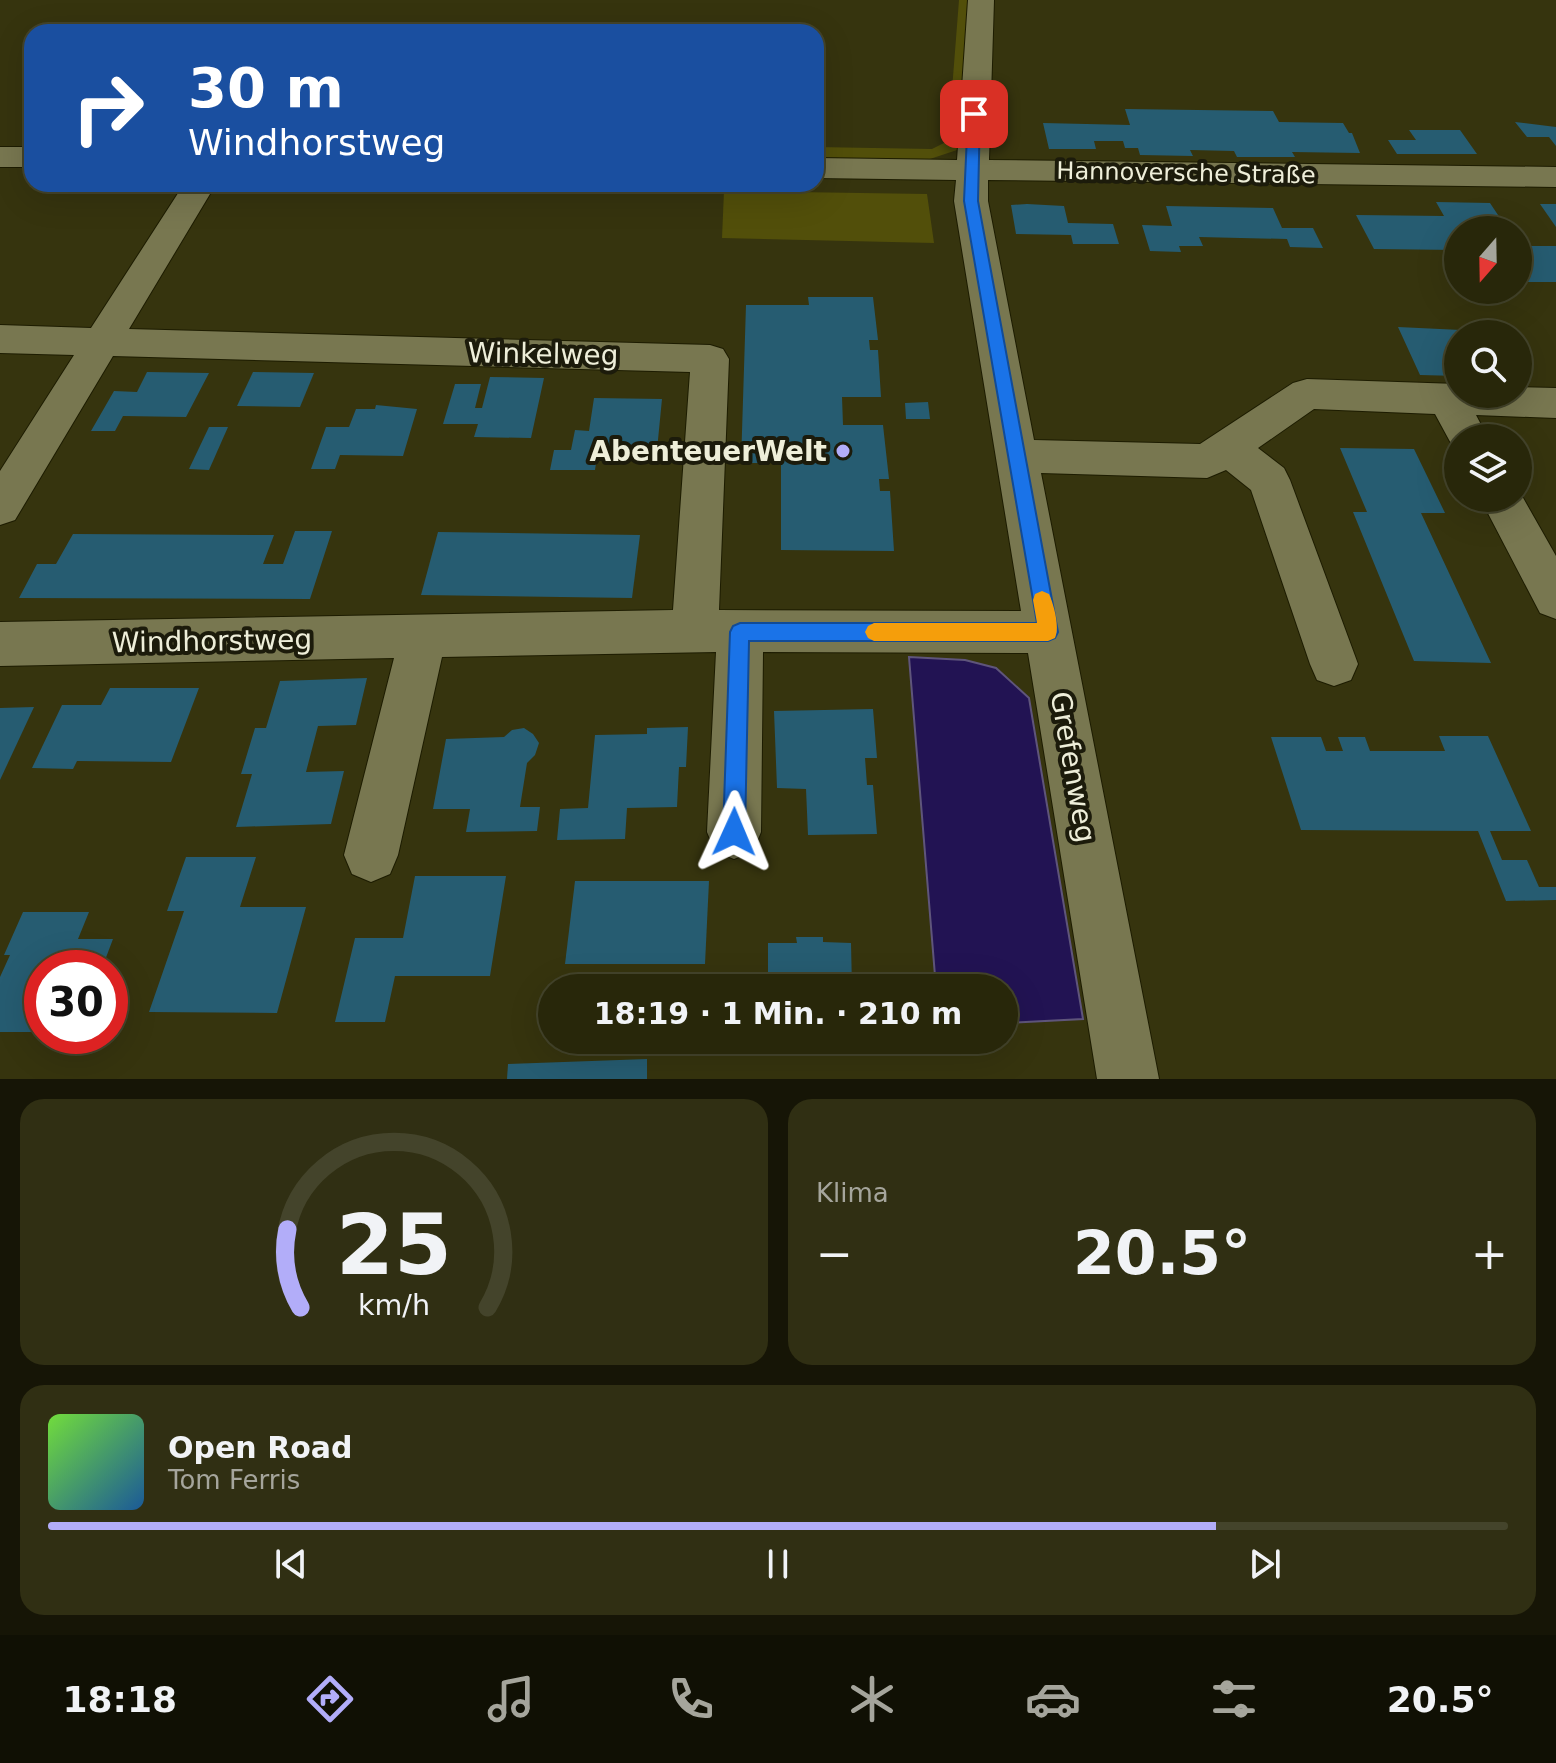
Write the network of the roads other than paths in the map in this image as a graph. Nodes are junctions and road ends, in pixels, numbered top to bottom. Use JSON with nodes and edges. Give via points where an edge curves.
{"nodes":[{"id":1,"x":981,"y":0,"type":"edge"},
{"id":2,"x":0,"y":157,"type":"edge"},
{"id":3,"x":24,"y":157,"type":"edge"},
{"id":4,"x":824,"y":168,"type":"edge"},
{"id":5,"x":971,"y":171,"type":"junction"},
{"id":6,"x":1556,"y":177,"type":"edge"},
{"id":7,"x":195,"y":192,"type":"edge"},
{"id":8,"x":0,"y":339,"type":"edge"},
{"id":9,"x":103,"y":343,"type":"junction"},
{"id":10,"x":1444,"y":399,"type":"edge"},
{"id":11,"x":1532,"y":402,"type":"edge"},
{"id":12,"x":1556,"y":403,"type":"edge"},
{"id":13,"x":1228,"y":448,"type":"junction"},
{"id":14,"x":1016,"y":456,"type":"junction"},
{"id":15,"x":0,"y":507,"type":"edge"},
{"id":16,"x":1509,"y":512,"type":"edge"},
{"id":17,"x":1556,"y":599,"type":"edge"},
{"id":18,"x":717,"y":632,"type":"junction"},
{"id":19,"x":1048,"y":632,"type":"junction"},
{"id":20,"x":423,"y":638,"type":"junction"},
{"id":21,"x":0,"y":644,"type":"edge"},
{"id":22,"x":1334,"y":664,"type":"dead end"},
{"id":23,"x":734,"y":832,"type":"dead end"},
{"id":24,"x":371,"y":855,"type":"dead end"},
{"id":25,"x":1128,"y":1079,"type":"edge"}],
"edges":[{"from":1,"to":5,"type":"street","name":"Grefenweg"},
{"from":2,"to":3,"type":"street"},
{"from":4,"to":5,"type":"street","name":"Hannoversche Straße"},
{"from":5,"to":6,"type":"street","name":"Hannoversche Straße"},
{"from":5,"to":14,"type":"street","name":"Grefenweg","via":[[971,201]]},
{"from":7,"to":9,"type":"street"},
{"from":8,"to":9,"type":"street"},
{"from":9,"to":15,"type":"street"},
{"from":9,"to":18,"type":"street","name":"Winkelweg","via":[[710,359]]},
{"from":10,"to":13,"type":"street","via":[[1307,394]]},
{"from":11,"to":12,"type":"street"},
{"from":13,"to":14,"type":"street","via":[[1207,461]]},
{"from":13,"to":22,"type":"street","via":[[1269,480]]},
{"from":14,"to":19,"type":"street","name":"Grefenweg"},
{"from":16,"to":17,"type":"street"},
{"from":18,"to":19,"type":"street","name":"Windhorstweg"},
{"from":18,"to":20,"type":"street","name":"Windhorstweg"},
{"from":18,"to":23,"type":"street"},
{"from":19,"to":25,"type":"street","name":"Grefenweg"},
{"from":20,"to":21,"type":"street","name":"Windhorstweg"},
{"from":20,"to":24,"type":"street"}]}
